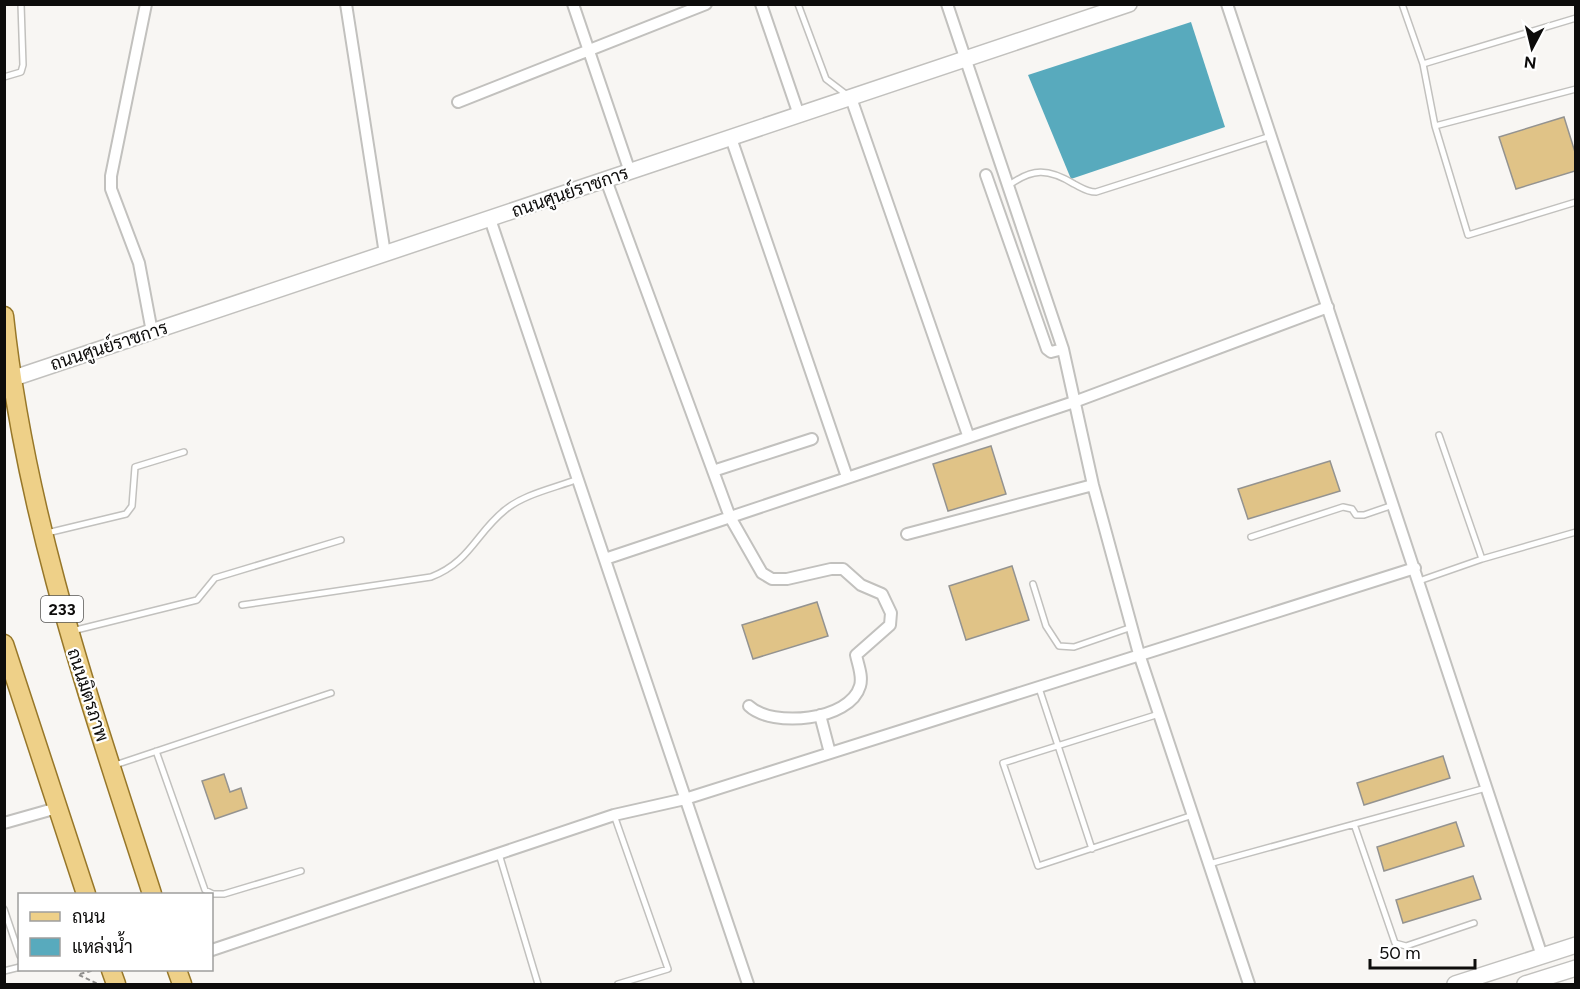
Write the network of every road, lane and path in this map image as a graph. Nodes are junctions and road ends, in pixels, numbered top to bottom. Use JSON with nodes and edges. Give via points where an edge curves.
{"nodes":[{"id":1,"x":21,"y":4,"type":"edge"},
{"id":2,"x":146,"y":4,"type":"edge"},
{"id":3,"x":346,"y":4,"type":"edge"},
{"id":4,"x":573,"y":4,"type":"edge"},
{"id":5,"x":706,"y":4,"type":"edge"},
{"id":6,"x":761,"y":4,"type":"edge"},
{"id":7,"x":798,"y":4,"type":"edge"},
{"id":8,"x":946,"y":4,"type":"edge"},
{"id":9,"x":1130,"y":4,"type":"edge"},
{"id":10,"x":1227,"y":4,"type":"edge"},
{"id":11,"x":1402,"y":4,"type":"edge"},
{"id":12,"x":1575,"y":18,"type":"edge"},
{"id":13,"x":589,"y":50,"type":"junction"},
{"id":14,"x":965,"y":60,"type":"junction"},
{"id":15,"x":1423,"y":64,"type":"junction"},
{"id":16,"x":4,"y":77,"type":"edge"},
{"id":17,"x":1575,"y":89,"type":"edge"},
{"id":18,"x":851,"y":98,"type":"junction"},
{"id":19,"x":458,"y":102,"type":"dead end"},
{"id":20,"x":799,"y":115,"type":"junction"},
{"id":21,"x":1435,"y":126,"type":"junction"},
{"id":22,"x":1271,"y":136,"type":"junction"},
{"id":23,"x":731,"y":138,"type":"junction"},
{"id":24,"x":630,"y":172,"type":"junction"},
{"id":25,"x":986,"y":175,"type":"dead end"},
{"id":26,"x":606,"y":180,"type":"junction"},
{"id":27,"x":1008,"y":186,"type":"junction"},
{"id":28,"x":1575,"y":202,"type":"edge"},
{"id":29,"x":490,"y":219,"type":"junction"},
{"id":30,"x":385,"y":254,"type":"junction"},
{"id":31,"x":1328,"y":307,"type":"junction"},
{"id":32,"x":4,"y":316,"type":"edge"},
{"id":33,"x":152,"y":332,"type":"junction"},
{"id":34,"x":1063,"y":350,"type":"junction"},
{"id":35,"x":11,"y":379,"type":"junction"},
{"id":36,"x":1074,"y":402,"type":"junction"},
{"id":37,"x":968,"y":435,"type":"junction"},
{"id":38,"x":1439,"y":435,"type":"dead end"},
{"id":39,"x":812,"y":439,"type":"dead end"},
{"id":40,"x":184,"y":452,"type":"dead end"},
{"id":41,"x":713,"y":471,"type":"junction"},
{"id":42,"x":847,"y":477,"type":"junction"},
{"id":43,"x":578,"y":479,"type":"junction"},
{"id":44,"x":1092,"y":485,"type":"junction"},
{"id":45,"x":1394,"y":505,"type":"junction"},
{"id":46,"x":730,"y":517,"type":"junction"},
{"id":47,"x":1575,"y":532,"type":"edge"},
{"id":48,"x":42,"y":534,"type":"junction"},
{"id":49,"x":907,"y":534,"type":"dead end"},
{"id":50,"x":1251,"y":537,"type":"dead end"},
{"id":51,"x":341,"y":540,"type":"dead end"},
{"id":52,"x":605,"y":560,"type":"junction"},
{"id":53,"x":1482,"y":560,"type":"junction"},
{"id":54,"x":1415,"y":568,"type":"junction"},
{"id":55,"x":1419,"y":581,"type":"junction"},
{"id":56,"x":1033,"y":584,"type":"dead end"},
{"id":57,"x":243,"y":605,"type":"dead end"},
{"id":58,"x":1132,"y":627,"type":"junction"},
{"id":59,"x":68,"y":632,"type":"junction"},
{"id":60,"x":5,"y":654,"type":"edge"},
{"id":61,"x":1139,"y":654,"type":"junction"},
{"id":62,"x":1039,"y":688,"type":"junction"},
{"id":63,"x":331,"y":693,"type":"dead end"},
{"id":64,"x":749,"y":706,"type":"dead end"},
{"id":65,"x":1159,"y":714,"type":"junction"},
{"id":66,"x":820,"y":715,"type":"junction"},
{"id":67,"x":1059,"y":746,"type":"junction"},
{"id":68,"x":156,"y":751,"type":"junction"},
{"id":69,"x":830,"y":753,"type":"junction"},
{"id":70,"x":111,"y":766,"type":"junction"},
{"id":71,"x":1486,"y":788,"type":"junction"},
{"id":72,"x":685,"y":799,"type":"junction"},
{"id":73,"x":57,"y":808,"type":"junction"},
{"id":74,"x":614,"y":815,"type":"junction"},
{"id":75,"x":1193,"y":815,"type":"junction"},
{"id":76,"x":4,"y":823,"type":"edge"},
{"id":77,"x":1354,"y":824,"type":"junction"},
{"id":78,"x":1092,"y":849,"type":"junction"},
{"id":79,"x":499,"y":853,"type":"junction"},
{"id":80,"x":1209,"y":864,"type":"junction"},
{"id":81,"x":301,"y":872,"type":"dead end"},
{"id":82,"x":86,"y":893,"type":"edge"},
{"id":83,"x":152,"y":893,"type":"edge"},
{"id":84,"x":211,"y":893,"type":"edge"},
{"id":85,"x":213,"y":894,"type":"edge"},
{"id":86,"x":4,"y":909,"type":"edge"},
{"id":87,"x":1474,"y":923,"type":"dead end"},
{"id":88,"x":1575,"y":945,"type":"edge"},
{"id":89,"x":18,"y":950,"type":"edge"},
{"id":90,"x":213,"y":950,"type":"edge"},
{"id":91,"x":1542,"y":956,"type":"junction"},
{"id":92,"x":1575,"y":968,"type":"edge"},
{"id":93,"x":90,"y":971,"type":"edge"},
{"id":94,"x":99,"y":984,"type":"edge"},
{"id":95,"x":538,"y":984,"type":"edge"},
{"id":96,"x":618,"y":984,"type":"edge"},
{"id":97,"x":748,"y":984,"type":"edge"},
{"id":98,"x":1249,"y":984,"type":"edge"},
{"id":99,"x":1455,"y":984,"type":"edge"},
{"id":100,"x":1525,"y":984,"type":"edge"}],
"edges":[{"from":1,"to":16,"type":"lane","via":[[23,65],[16,76]]},
{"from":2,"to":33,"type":"street","via":[[111,183],[112,199],[139,263]]},
{"from":3,"to":30,"type":"street"},
{"from":4,"to":13,"type":"street"},
{"from":5,"to":13,"type":"street"},
{"from":6,"to":20,"type":"street"},
{"from":7,"to":18,"type":"lane","via":[[826,79]]},
{"from":8,"to":14,"type":"street"},
{"from":9,"to":14,"type":"street","name":"ถนนศูนย์ราชการ"},
{"from":10,"to":22,"type":"street"},
{"from":11,"to":15,"type":"lane"},
{"from":12,"to":15,"type":"lane"},
{"from":13,"to":19,"type":"street"},
{"from":13,"to":24,"type":"street"},
{"from":14,"to":18,"type":"street","name":"ถนนศูนย์ราชการ"},
{"from":14,"to":27,"type":"street"},
{"from":15,"to":21,"type":"lane"},
{"from":17,"to":21,"type":"lane"},
{"from":18,"to":20,"type":"street","name":"ถนนศูนย์ราชการ"},
{"from":18,"to":37,"type":"street"},
{"from":20,"to":23,"type":"street","name":"ถนนศูนย์ราชการ"},
{"from":21,"to":28,"type":"lane","via":[[1468,235]]},
{"from":22,"to":27,"type":"lane","via":[[1096,192],[1044,173],[1027,173]]},
{"from":22,"to":31,"type":"street"},
{"from":23,"to":24,"type":"street","name":"ถนนศูนย์ราชการ"},
{"from":23,"to":42,"type":"street"},
{"from":24,"to":26,"type":"street","name":"ถนนศูนย์ราชการ"},
{"from":25,"to":34,"type":"street","via":[[1047,349]]},
{"from":26,"to":29,"type":"street","name":"ถนนศูนย์ราชการ"},
{"from":26,"to":41,"type":"street"},
{"from":27,"to":34,"type":"street"},
{"from":29,"to":30,"type":"street","name":"ถนนศูนย์ราชการ"},
{"from":29,"to":43,"type":"street"},
{"from":30,"to":33,"type":"street","name":"ถนนศูนย์ราชการ"},
{"from":31,"to":36,"type":"street"},
{"from":31,"to":45,"type":"street"},
{"from":32,"to":35,"type":"main road","name":"ถนนมิตรภาพ","number":"233"},
{"from":33,"to":35,"type":"street","name":"ถนนศูนย์ราชการ"},
{"from":34,"to":36,"type":"street"},
{"from":35,"to":48,"type":"main road","name":"ถนนมิตรภาพ","number":"233"},
{"from":36,"to":37,"type":"street"},
{"from":36,"to":44,"type":"street"},
{"from":37,"to":42,"type":"street"},
{"from":38,"to":53,"type":"lane"},
{"from":39,"to":41,"type":"street"},
{"from":40,"to":48,"type":"lane","via":[[138,464],[132,506],[126,514]]},
{"from":41,"to":46,"type":"street"},
{"from":42,"to":46,"type":"street"},
{"from":43,"to":52,"type":"street"},
{"from":43,"to":57,"type":"lane","via":[[505,510],[450,570],[431,577]]},
{"from":44,"to":49,"type":"street"},
{"from":44,"to":58,"type":"street"},
{"from":45,"to":50,"type":"lane","via":[[1364,515],[1343,507]]},
{"from":45,"to":54,"type":"street"},
{"from":46,"to":52,"type":"street"},
{"from":46,"to":66,"type":"street","via":[[762,573],[772,579],[843,569],[861,585],[882,594],[886,602],[890,626],[856,655],[861,676],[856,694],[847,703]]},
{"from":47,"to":53,"type":"lane"},
{"from":48,"to":59,"type":"main road","name":"ถนนมิตรภาพ","number":"233"},
{"from":51,"to":59,"type":"lane","via":[[215,578],[197,600]]},
{"from":52,"to":72,"type":"street"},
{"from":53,"to":55,"type":"lane"},
{"from":54,"to":55,"type":"street"},
{"from":54,"to":61,"type":"street"},
{"from":55,"to":71,"type":"street"},
{"from":56,"to":58,"type":"lane","via":[[1046,626],[1059,646],[1074,647]]},
{"from":58,"to":61,"type":"street"},
{"from":59,"to":70,"type":"main road","name":"ถนนมิตรภาพ","number":"233"},
{"from":60,"to":73,"type":"main road"},
{"from":61,"to":62,"type":"street"},
{"from":61,"to":65,"type":"street"},
{"from":62,"to":67,"type":"lane"},
{"from":62,"to":69,"type":"street"},
{"from":63,"to":68,"type":"lane"},
{"from":64,"to":66,"type":"street","via":[[757,714],[784,719]]},
{"from":65,"to":67,"type":"lane"},
{"from":65,"to":75,"type":"street"},
{"from":66,"to":69,"type":"street"},
{"from":67,"to":78,"type":"lane"},
{"from":67,"to":78,"type":"lane","via":[[1004,763],[1038,866]]},
{"from":68,"to":70,"type":"lane"},
{"from":68,"to":84,"type":"lane","via":[[205,890]]},
{"from":69,"to":72,"type":"street"},
{"from":70,"to":83,"type":"main road","name":"ถนนมิตรภาพ","number":"233"},
{"from":71,"to":77,"type":"lane"},
{"from":71,"to":91,"type":"street"},
{"from":72,"to":74,"type":"street"},
{"from":72,"to":97,"type":"street"},
{"from":73,"to":76,"type":"street"},
{"from":73,"to":82,"type":"main road"},
{"from":74,"to":79,"type":"street"},
{"from":74,"to":96,"type":"lane","via":[[668,969]]},
{"from":75,"to":78,"type":"lane"},
{"from":75,"to":80,"type":"street"},
{"from":77,"to":80,"type":"lane"},
{"from":77,"to":87,"type":"lane","via":[[1395,943],[1406,946]]},
{"from":79,"to":90,"type":"street"},
{"from":79,"to":95,"type":"lane"},
{"from":80,"to":98,"type":"street"},
{"from":81,"to":85,"type":"lane"},
{"from":86,"to":89,"type":"lane"},
{"from":88,"to":91,"type":"street"},
{"from":91,"to":99,"type":"street"},
{"from":92,"to":100,"type":"street"},
{"from":93,"to":94,"type":"path","via":[[79,975]]}]}
